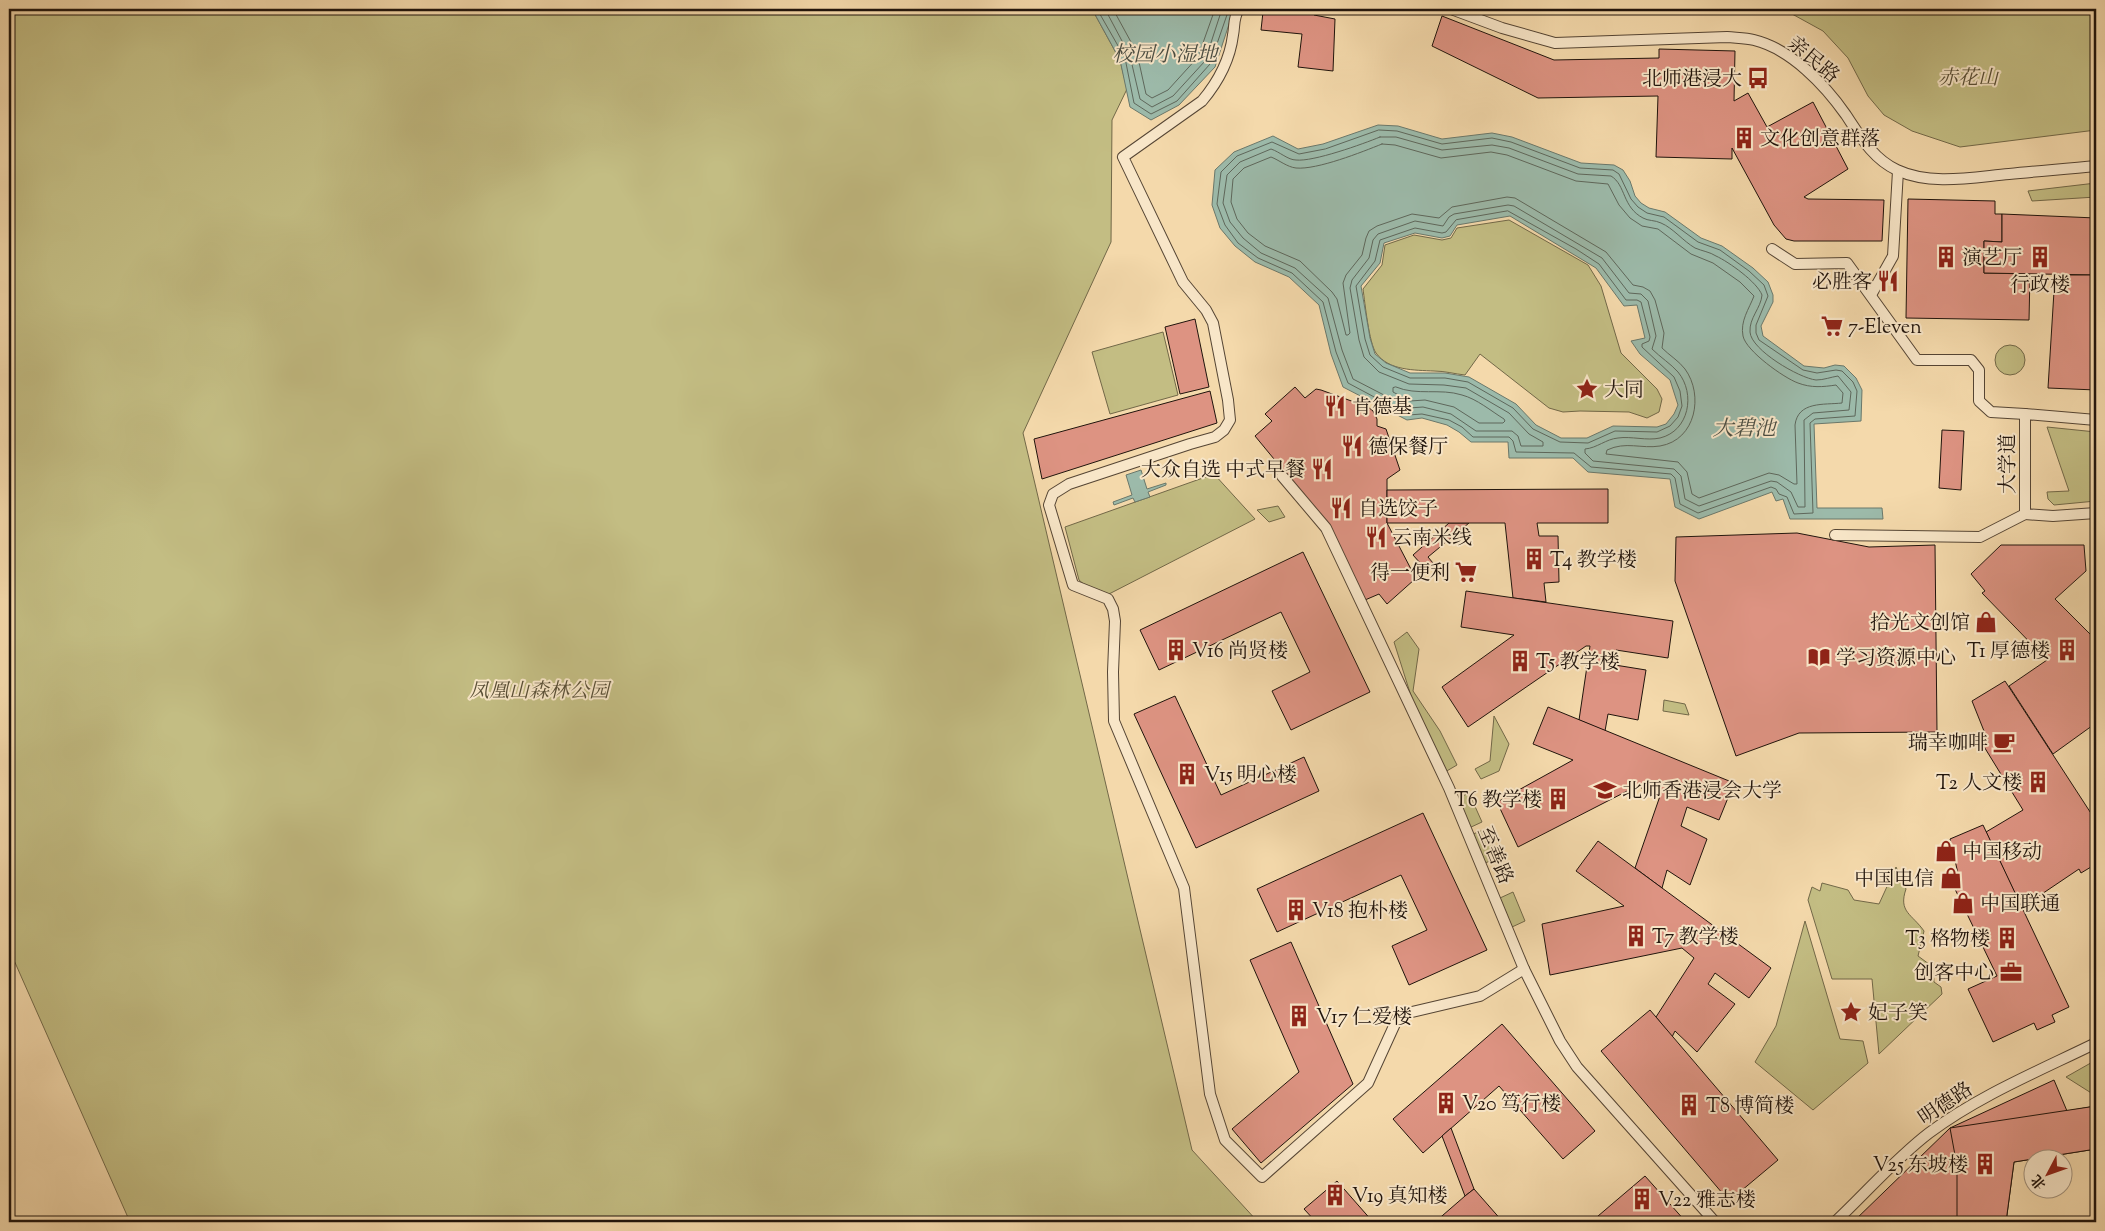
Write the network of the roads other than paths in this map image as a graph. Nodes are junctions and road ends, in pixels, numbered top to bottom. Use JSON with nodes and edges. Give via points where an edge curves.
{"nodes":[{"id":1,"x":1239,"y":9,"type":"edge"},
{"id":2,"x":1451,"y":9,"type":"edge"},
{"id":3,"x":2096,"y":166,"type":"edge"},
{"id":4,"x":1898,"y":171,"type":"junction"},
{"id":5,"x":1772,"y":249,"type":"dead end"},
{"id":6,"x":1871,"y":295,"type":"junction"},
{"id":7,"x":2025,"y":414,"type":"junction"},
{"id":8,"x":2096,"y":420,"type":"edge"},
{"id":9,"x":1282,"y":476,"type":"dead end"},
{"id":10,"x":2096,"y":512,"type":"edge"},
{"id":11,"x":2025,"y":514,"type":"junction"},
{"id":12,"x":1835,"y":535,"type":"dead end"},
{"id":13,"x":1524,"y":969,"type":"junction"},
{"id":14,"x":2096,"y":1044,"type":"edge"},
{"id":15,"x":1715,"y":1222,"type":"edge"},
{"id":16,"x":1835,"y":1222,"type":"edge"}],
"edges":[{"from":1,"to":13,"type":"lane","via":[[1234,16],[1226,62],[1211,91],[1202,101],[1123,157],[1184,282],[1213,323],[1230,420],[1215,437],[1069,484],[1053,494],[1049,505],[1073,585],[1108,599],[1113,609],[1114,720],[1184,888],[1210,1094],[1226,1140],[1262,1177],[1368,1083],[1399,1015],[1480,996]]},
{"from":2,"to":4,"type":"lane","name":"亲民路","via":[[1555,43],[1728,37],[1754,40],[1780,50],[1808,72],[1837,102],[1870,150]]},
{"from":3,"to":4,"type":"lane","name":"亲民路","via":[[1963,178],[1911,175]]},
{"from":4,"to":6,"type":"lane","via":[[1893,256]]},
{"from":5,"to":6,"type":"lane","via":[[1795,264],[1847,263]]},
{"from":6,"to":7,"type":"lane","via":[[1917,360],[1970,360],[1978,370],[1979,401],[1990,412]]},
{"from":7,"to":8,"type":"lane","name":"大学道"},
{"from":7,"to":11,"type":"lane","name":"大学道"},
{"from":9,"to":13,"type":"lane","name":"至善路","via":[[1326,528],[1449,788]]},
{"from":10,"to":11,"type":"lane","name":"大学道","via":[[2053,516]]},
{"from":11,"to":12,"type":"lane","via":[[1980,537]]},
{"from":13,"to":15,"type":"lane","name":"至善路","via":[[1560,1041],[1577,1067]]},
{"from":14,"to":16,"type":"lane","name":"明德路","via":[[1964,1108],[1902,1156]]}]}
